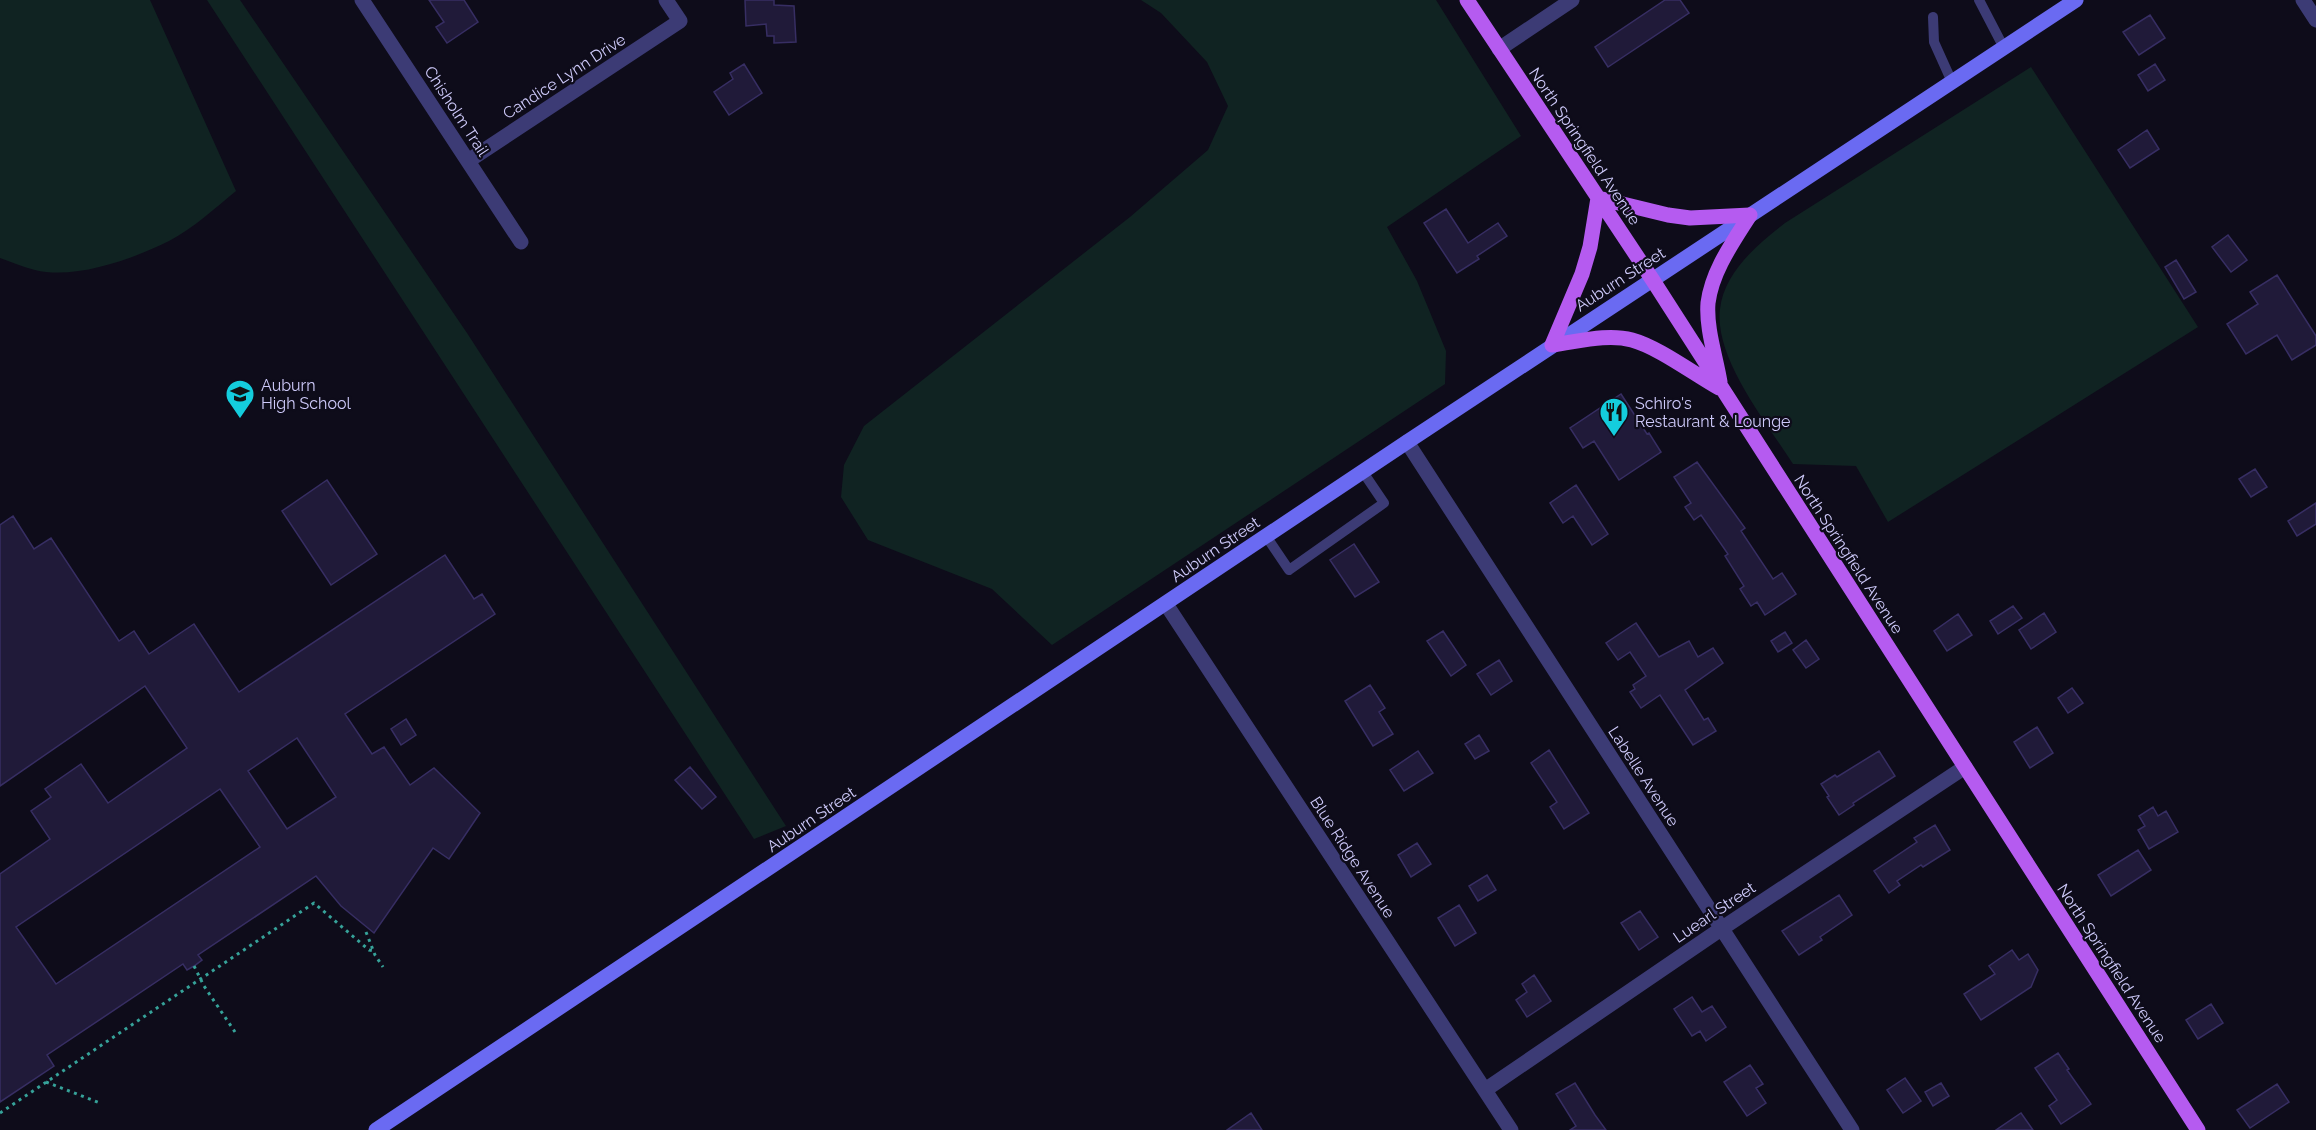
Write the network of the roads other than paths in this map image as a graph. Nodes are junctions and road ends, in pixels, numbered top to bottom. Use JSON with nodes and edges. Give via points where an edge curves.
{"nodes":[{"id":1,"x":362,"y":0,"type":"edge"},
{"id":2,"x":666,"y":0,"type":"edge"},
{"id":3,"x":1467,"y":0,"type":"edge"},
{"id":4,"x":1572,"y":0,"type":"edge"},
{"id":5,"x":1979,"y":0,"type":"edge"},
{"id":6,"x":2076,"y":0,"type":"edge"},
{"id":7,"x":2303,"y":0,"type":"edge"},
{"id":8,"x":1933,"y":16,"type":"dead end"},
{"id":9,"x":2316,"y":20,"type":"edge"},
{"id":10,"x":2004,"y":48,"type":"junction"},
{"id":11,"x":1499,"y":49,"type":"junction"},
{"id":12,"x":1952,"y":82,"type":"junction"},
{"id":13,"x":468,"y":161,"type":"junction"},
{"id":14,"x":1598,"y":198,"type":"junction"},
{"id":15,"x":1750,"y":215,"type":"junction"},
{"id":16,"x":521,"y":242,"type":"dead end"},
{"id":17,"x":1652,"y":279,"type":"junction"},
{"id":18,"x":1552,"y":345,"type":"junction"},
{"id":19,"x":1722,"y":391,"type":"junction"},
{"id":20,"x":1407,"y":442,"type":"junction"},
{"id":21,"x":1363,"y":472,"type":"junction"},
{"id":22,"x":1266,"y":536,"type":"junction"},
{"id":23,"x":1166,"y":604,"type":"junction"},
{"id":24,"x":1965,"y":767,"type":"junction"},
{"id":25,"x":1721,"y":929,"type":"junction"},
{"id":26,"x":1485,"y":1090,"type":"junction"},
{"id":27,"x":376,"y":1130,"type":"edge"},
{"id":28,"x":1511,"y":1130,"type":"edge"},
{"id":29,"x":1852,"y":1130,"type":"edge"},
{"id":30,"x":2198,"y":1130,"type":"edge"}],
"edges":[{"from":1,"to":13,"type":"street","name":"Chisholm Trail"},
{"from":2,"to":13,"type":"street","name":"Candice Lynn Drive","via":[[680,21]]},
{"from":3,"to":11,"type":"main road","name":"North Springfield Avenue"},
{"from":4,"to":11,"type":"street"},
{"from":5,"to":10,"type":"lane"},
{"from":6,"to":10,"type":"main road","name":"Auburn Street"},
{"from":7,"to":9,"type":"street"},
{"from":8,"to":12,"type":"lane","via":[[1934,42]]},
{"from":10,"to":12,"type":"main road","name":"Auburn Street"},
{"from":11,"to":14,"type":"main road","name":"North Springfield Avenue"},
{"from":12,"to":15,"type":"main road","name":"Auburn Street"},
{"from":13,"to":16,"type":"street","name":"Chisholm Trail"},
{"from":14,"to":15,"type":"main road","via":[[1690,218]]},
{"from":14,"to":17,"type":"main road","name":"North Springfield Avenue"},
{"from":14,"to":18,"type":"main road","via":[[1582,274]]},
{"from":15,"to":17,"type":"main road","name":"Auburn Street"},
{"from":15,"to":19,"type":"main road","via":[[1719,268],[1708,304]]},
{"from":17,"to":18,"type":"main road","name":"Auburn Street"},
{"from":17,"to":19,"type":"main road","name":"North Springfield Avenue"},
{"from":18,"to":19,"type":"main road","via":[[1631,339]]},
{"from":18,"to":20,"type":"main road","name":"Auburn Street"},
{"from":19,"to":24,"type":"main road","name":"North Springfield Avenue"},
{"from":20,"to":21,"type":"main road","name":"Auburn Street"},
{"from":20,"to":25,"type":"street","name":"Labelle Avenue"},
{"from":21,"to":22,"type":"main road","name":"Auburn Street"},
{"from":21,"to":22,"type":"lane","via":[[1384,503],[1288,570]]},
{"from":22,"to":23,"type":"main road","name":"Auburn Street"},
{"from":23,"to":26,"type":"street","name":"Blue Ridge Avenue"},
{"from":23,"to":27,"type":"main road","name":"Auburn Street"},
{"from":24,"to":25,"type":"street","name":"Luearl Street"},
{"from":24,"to":30,"type":"main road","name":"North Springfield Avenue"},
{"from":25,"to":26,"type":"street","name":"Luearl Street"},
{"from":25,"to":29,"type":"street","name":"Labelle Avenue"},
{"from":26,"to":28,"type":"street","name":"Blue Ridge Avenue"}]}
